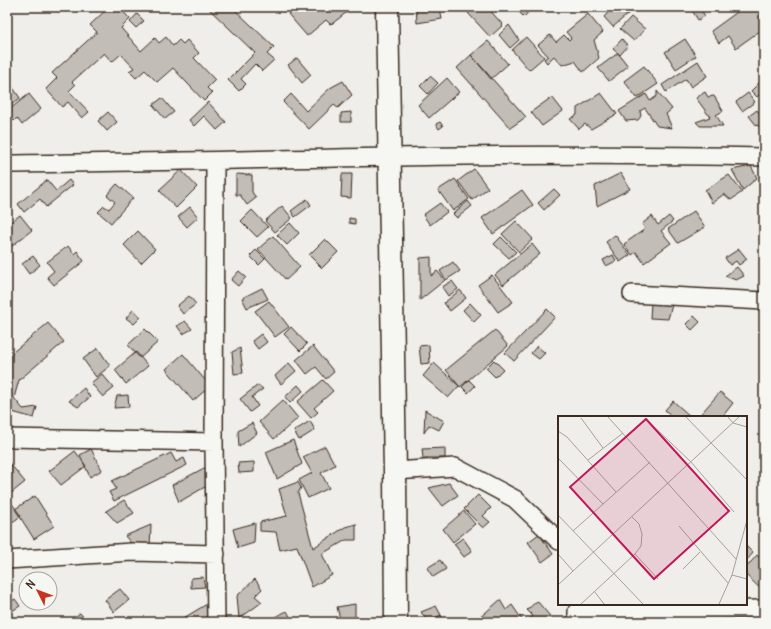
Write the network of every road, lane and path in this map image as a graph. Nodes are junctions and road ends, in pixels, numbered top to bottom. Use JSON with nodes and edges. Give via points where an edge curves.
{"nodes":[{"id":1,"x":387,"y":7,"type":"edge"},
{"id":2,"x":390,"y":157,"type":"junction"},
{"id":3,"x":764,"y":157,"type":"edge"},
{"id":4,"x":215,"y":161,"type":"junction"},
{"id":5,"x":7,"y":164,"type":"edge"},
{"id":6,"x":632,"y":294,"type":"dead end"},
{"id":7,"x":764,"y":301,"type":"edge"},
{"id":8,"x":7,"y":438,"type":"edge"},
{"id":9,"x":214,"y":442,"type":"junction"},
{"id":10,"x":395,"y":471,"type":"junction"},
{"id":11,"x":558,"y":540,"type":"edge"},
{"id":12,"x":216,"y":554,"type":"junction"},
{"id":13,"x":7,"y":560,"type":"edge"},
{"id":14,"x":764,"y":609,"type":"edge"},
{"id":15,"x":577,"y":612,"type":"edge"},
{"id":16,"x":216,"y":622,"type":"edge"},
{"id":17,"x":396,"y":622,"type":"edge"}],
"edges":[{"from":1,"to":2,"type":"street"},
{"from":2,"to":3,"type":"street"},
{"from":2,"to":4,"type":"street"},
{"from":2,"to":10,"type":"street"},
{"from":4,"to":5,"type":"street"},
{"from":4,"to":9,"type":"street"},
{"from":6,"to":7,"type":"street"},
{"from":8,"to":9,"type":"street"},
{"from":9,"to":12,"type":"street"},
{"from":10,"to":11,"type":"street","via":[[455,467],[516,499]]},
{"from":10,"to":17,"type":"street"},
{"from":12,"to":13,"type":"street","via":[[132,552]]},
{"from":12,"to":16,"type":"street"},
{"from":14,"to":15,"type":"street"}]}
